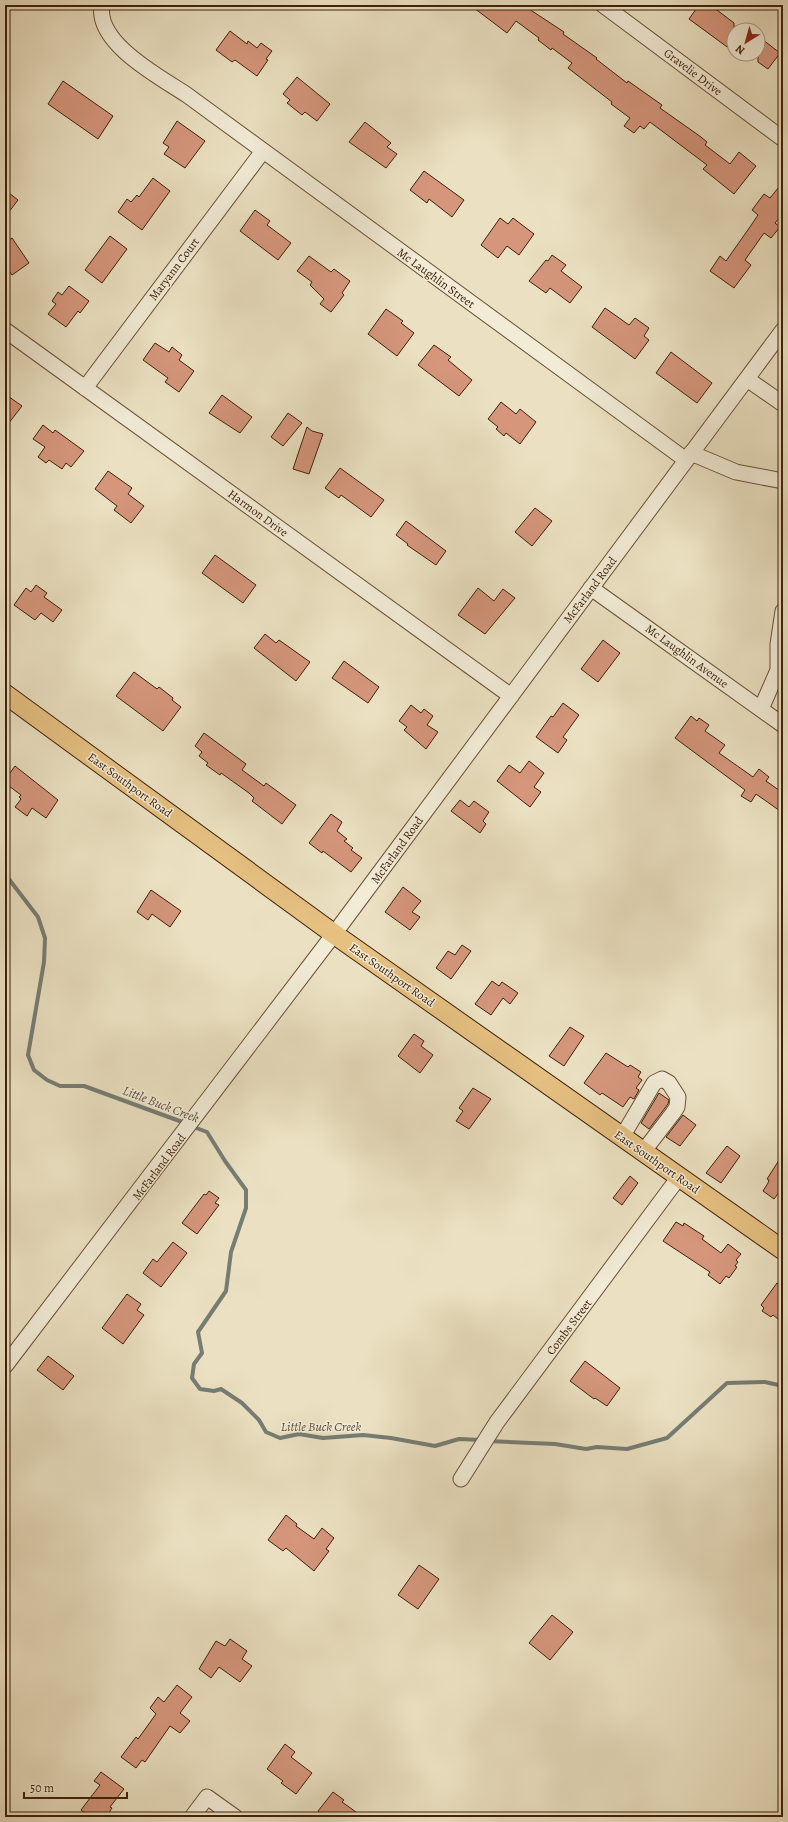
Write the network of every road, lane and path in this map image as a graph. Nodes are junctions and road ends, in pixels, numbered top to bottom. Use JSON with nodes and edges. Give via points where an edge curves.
{"nodes":[{"id":1,"x":102,"y":5,"type":"edge"},
{"id":2,"x":603,"y":5,"type":"edge"},
{"id":3,"x":783,"y":139,"type":"edge"},
{"id":4,"x":263,"y":151,"type":"junction"},
{"id":5,"x":5,"y":330,"type":"edge"},
{"id":6,"x":783,"y":330,"type":"edge"},
{"id":7,"x":747,"y":379,"type":"junction"},
{"id":8,"x":85,"y":388,"type":"junction"},
{"id":9,"x":783,"y":404,"type":"edge"},
{"id":10,"x":689,"y":457,"type":"junction"},
{"id":11,"x":783,"y":481,"type":"edge"},
{"id":12,"x":591,"y":588,"type":"junction"},
{"id":13,"x":783,"y":611,"type":"edge"},
{"id":14,"x":5,"y":694,"type":"edge"},
{"id":15,"x":511,"y":696,"type":"junction"},
{"id":16,"x":761,"y":709,"type":"junction"},
{"id":17,"x":783,"y":725,"type":"edge"},
{"id":18,"x":334,"y":934,"type":"junction"},
{"id":19,"x":622,"y":1138,"type":"junction"},
{"id":20,"x":643,"y":1152,"type":"junction"},
{"id":21,"x":679,"y":1177,"type":"junction"},
{"id":22,"x":783,"y":1250,"type":"edge"},
{"id":23,"x":5,"y":1366,"type":"edge"},
{"id":24,"x":461,"y":1479,"type":"dead end"},
{"id":25,"x":192,"y":1817,"type":"edge"},
{"id":26,"x":235,"y":1817,"type":"edge"}],
"edges":[{"from":1,"to":4,"type":"street","name":"Mc Laughlin Street","via":[[101,11],[106,28],[117,44],[135,60]]},
{"from":2,"to":3,"type":"street","name":"Gravelie Drive"},
{"from":4,"to":8,"type":"street","name":"Maryann Court"},
{"from":4,"to":10,"type":"street","name":"Mc Laughlin Street"},
{"from":5,"to":8,"type":"street","name":"Harmon Drive"},
{"from":6,"to":7,"type":"street","name":"McFarland Road"},
{"from":7,"to":9,"type":"street"},
{"from":7,"to":10,"type":"street","name":"McFarland Road"},
{"from":8,"to":15,"type":"street","name":"Harmon Drive"},
{"from":10,"to":11,"type":"street","name":"Mc Laughlin Street","via":[[736,472]]},
{"from":10,"to":12,"type":"street","name":"McFarland Road"},
{"from":12,"to":15,"type":"street","name":"McFarland Road"},
{"from":12,"to":16,"type":"street","name":"Mc Laughlin Avenue"},
{"from":13,"to":16,"type":"street","via":[[778,644],[778,670]]},
{"from":14,"to":18,"type":"main road","name":"East Southport Road"},
{"from":15,"to":18,"type":"street","name":"McFarland Road"},
{"from":16,"to":17,"type":"street","name":"Mc Laughlin Avenue"},
{"from":18,"to":19,"type":"main road","name":"East Southport Road"},
{"from":18,"to":23,"type":"street","name":"McFarland Road"},
{"from":19,"to":20,"type":"main road","name":"East Southport Road"},
{"from":19,"to":20,"type":"street","via":[[654,1083],[662,1079],[670,1083],[678,1097],[677,1107]]},
{"from":20,"to":21,"type":"main road","name":"East Southport Road"},
{"from":21,"to":22,"type":"main road","name":"East Southport Road"},
{"from":21,"to":24,"type":"street","name":"Combs Street","via":[[497,1422]]},
{"from":25,"to":26,"type":"street","via":[[207,1797]]}]}
